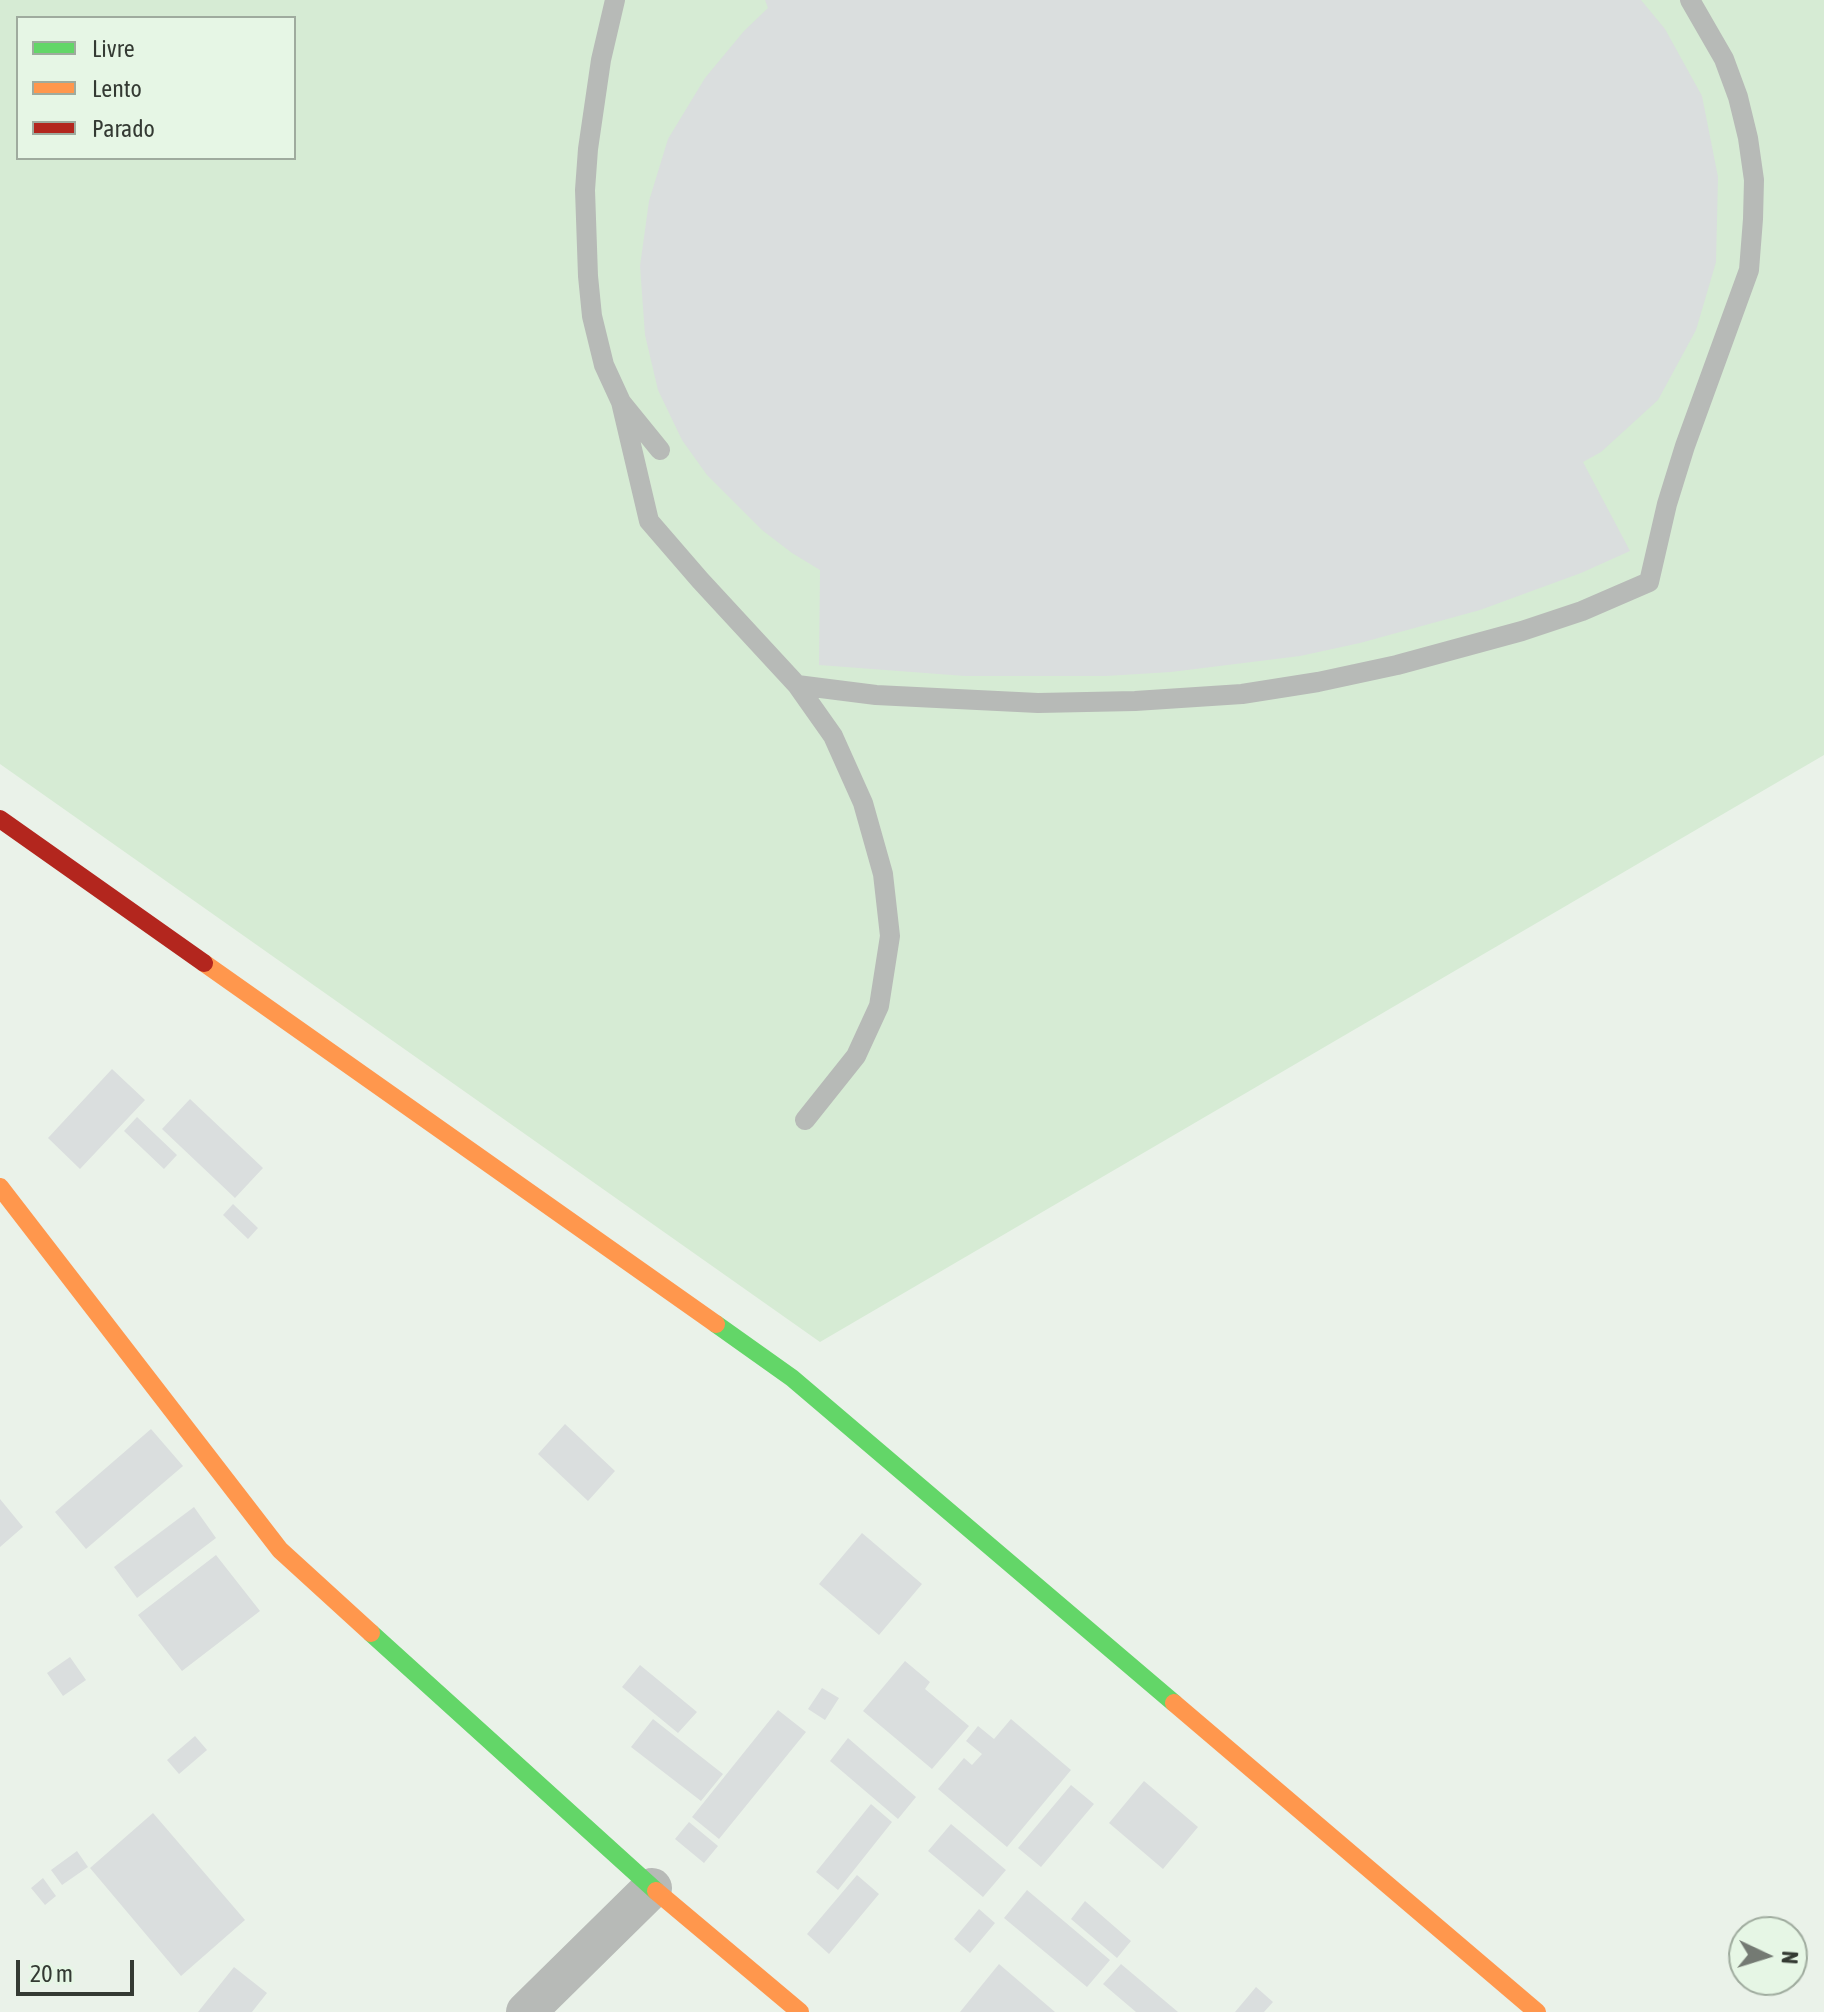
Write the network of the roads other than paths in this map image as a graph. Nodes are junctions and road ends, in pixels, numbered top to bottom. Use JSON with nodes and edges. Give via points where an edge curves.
{"nodes":[{"id":1,"x":615,"y":0,"type":"edge"},
{"id":2,"x":1690,"y":0,"type":"edge"},
{"id":3,"x":621,"y":402,"type":"junction"},
{"id":4,"x":660,"y":450,"type":"dead end"},
{"id":5,"x":797,"y":685,"type":"junction"},
{"id":6,"x":0,"y":819,"type":"edge"},
{"id":7,"x":805,"y":1120,"type":"dead end"},
{"id":8,"x":0,"y":1187,"type":"edge"},
{"id":9,"x":652,"y":1888,"type":"junction"},
{"id":10,"x":526,"y":2012,"type":"edge"},
{"id":11,"x":800,"y":2012,"type":"edge"},
{"id":12,"x":1537,"y":2012,"type":"edge"}],
"edges":[{"from":1,"to":3,"type":"lane","via":[[593,106],[585,234],[592,316],[604,365]]},
{"from":2,"to":5,"type":"lane","via":[[1724,59],[1738,97],[1754,180],[1753,219],[1749,270],[1685,446],[1649,582],[1582,611],[1458,649],[1242,694],[1038,703],[876,695]]},
{"from":3,"to":4,"type":"lane"},
{"from":3,"to":5,"type":"lane","via":[[649,521]]},
{"from":5,"to":7,"type":"lane","via":[[833,736],[863,803],[883,874],[890,936],[879,1006],[856,1056]]},
{"from":6,"to":12,"type":"street","via":[[792,1378]]},
{"from":8,"to":9,"type":"street","via":[[280,1550]]},
{"from":9,"to":10,"type":"street"},
{"from":9,"to":11,"type":"street"}]}
